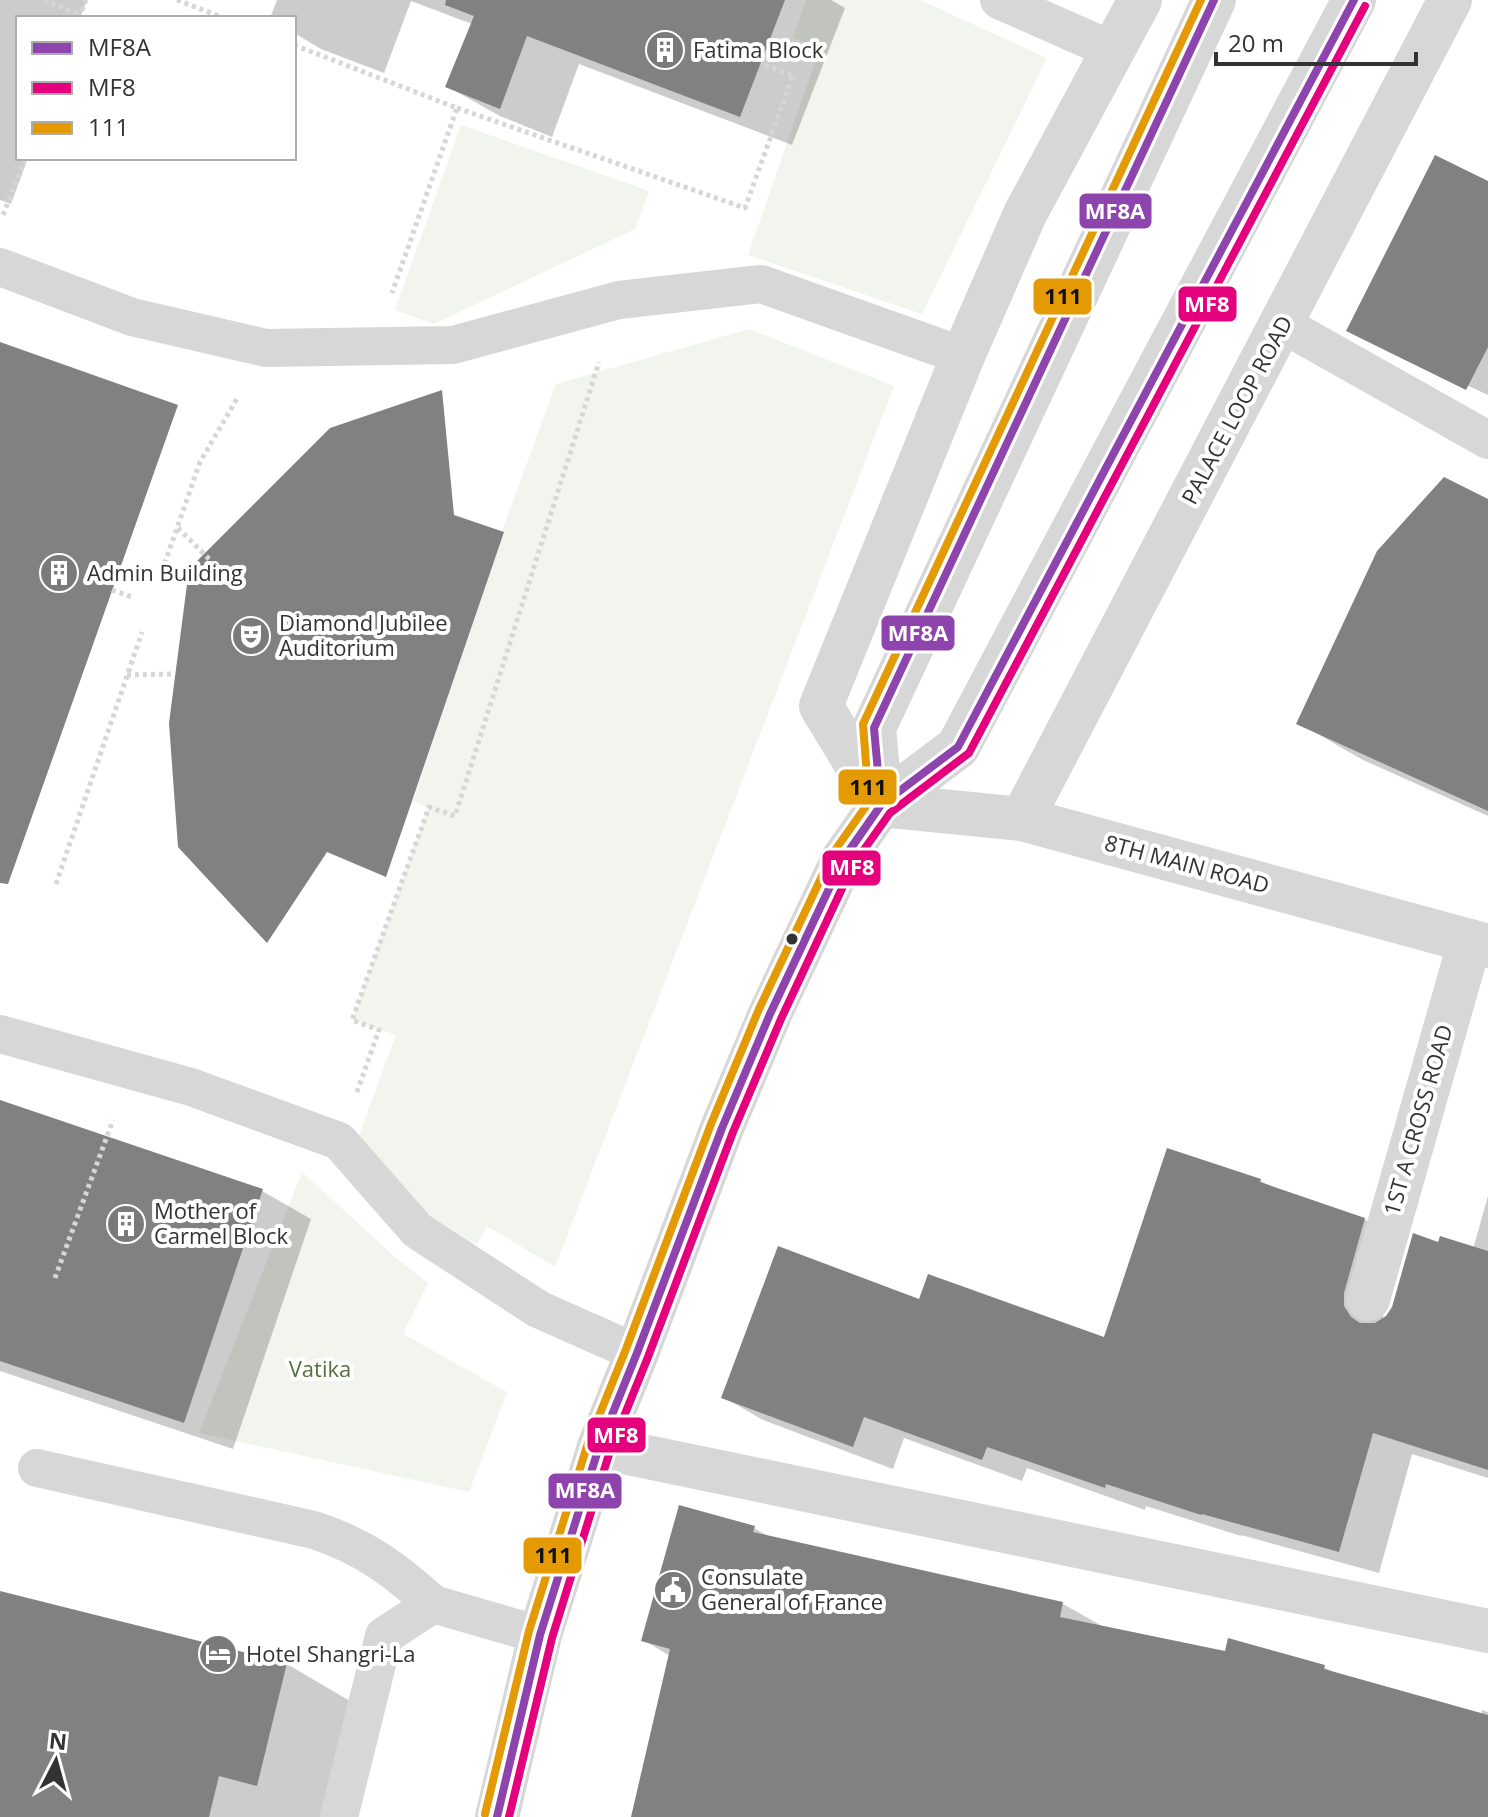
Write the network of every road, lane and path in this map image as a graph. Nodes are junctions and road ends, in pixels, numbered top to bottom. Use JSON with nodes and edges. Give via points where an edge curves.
{"nodes":[{"id":1,"x":44,"y":0,"type":"edge"},
{"id":2,"x":86,"y":0,"type":"edge"},
{"id":3,"x":177,"y":0,"type":"edge"},
{"id":4,"x":999,"y":0,"type":"edge"},
{"id":5,"x":1140,"y":0,"type":"edge"},
{"id":6,"x":1214,"y":0,"type":"edge"},
{"id":7,"x":1354,"y":0,"type":"edge"},
{"id":8,"x":1450,"y":0,"type":"edge"},
{"id":9,"x":80,"y":16,"type":"edge"},
{"id":10,"x":219,"y":16,"type":"edge"},
{"id":11,"x":296,"y":46,"type":"edge"},
{"id":12,"x":1112,"y":50,"type":"junction"},
{"id":13,"x":761,"y":64,"type":"dead end"},
{"id":14,"x":457,"y":108,"type":"junction"},
{"id":15,"x":24,"y":160,"type":"edge"},
{"id":16,"x":0,"y":224,"type":"edge"},
{"id":17,"x":0,"y":267,"type":"edge"},
{"id":18,"x":619,"y":300,"type":"junction"},
{"id":19,"x":1282,"y":324,"type":"junction"},
{"id":20,"x":373,"y":346,"type":"junction"},
{"id":21,"x":266,"y":348,"type":"junction"},
{"id":22,"x":963,"y":356,"type":"junction"},
{"id":23,"x":1488,"y":440,"type":"edge"},
{"id":24,"x":178,"y":528,"type":"junction"},
{"id":25,"x":211,"y":561,"type":"dead end"},
{"id":26,"x":162,"y":571,"type":"dead end"},
{"id":27,"x":112,"y":590,"type":"dead end"},
{"id":28,"x":132,"y":597,"type":"dead end"},
{"id":29,"x":142,"y":632,"type":"dead end"},
{"id":30,"x":175,"y":674,"type":"dead end"},
{"id":31,"x":127,"y":675,"type":"junction"},
{"id":32,"x":881,"y":805,"type":"junction"},
{"id":33,"x":1022,"y":819,"type":"junction"},
{"id":34,"x":56,"y":884,"type":"dead end"},
{"id":35,"x":1479,"y":944,"type":"edge"},
{"id":36,"x":0,"y":1034,"type":"edge"},
{"id":37,"x":107,"y":1136,"type":"dead end"},
{"id":38,"x":339,"y":1141,"type":"junction"},
{"id":39,"x":55,"y":1278,"type":"dead end"},
{"id":40,"x":1368,"y":1299,"type":"dead end"},
{"id":41,"x":637,"y":1353,"type":"junction"},
{"id":42,"x":599,"y":1447,"type":"junction"},
{"id":43,"x":37,"y":1468,"type":"dead end"},
{"id":44,"x":433,"y":1604,"type":"junction"},
{"id":45,"x":1488,"y":1631,"type":"edge"},
{"id":46,"x":540,"y":1635,"type":"junction"},
{"id":47,"x":339,"y":1817,"type":"edge"},
{"id":48,"x":497,"y":1817,"type":"edge"}],
"edges":[{"from":1,"to":9,"type":"path"},
{"from":2,"to":9,"type":"path"},
{"from":3,"to":10,"type":"path"},
{"from":4,"to":12,"type":"lane"},
{"from":5,"to":12,"type":"street"},
{"from":6,"to":32,"type":"street","via":[[874,728]]},
{"from":7,"to":32,"type":"street","via":[[958,747]]},
{"from":8,"to":19,"type":"street","name":"PALACE LOOP ROAD"},
{"from":11,"to":14,"type":"path"},
{"from":12,"to":22,"type":"street","via":[[1025,214]]},
{"from":13,"to":14,"type":"path","via":[[793,75],[745,208]]},
{"from":14,"to":20,"type":"path"},
{"from":15,"to":16,"type":"path"},
{"from":17,"to":21,"type":"lane","via":[[132,317]]},
{"from":18,"to":20,"type":"lane","via":[[453,345]]},
{"from":18,"to":22,"type":"lane","via":[[761,284]]},
{"from":18,"to":38,"type":"path","via":[[455,816],[429,807],[352,1020],[379,1030]]},
{"from":19,"to":23,"type":"lane"},
{"from":19,"to":33,"type":"street","name":"PALACE LOOP ROAD"},
{"from":20,"to":21,"type":"lane"},
{"from":21,"to":24,"type":"path","via":[[200,462]]},
{"from":22,"to":32,"type":"street","via":[[821,706]]},
{"from":24,"to":25,"type":"path"},
{"from":24,"to":26,"type":"path"},
{"from":27,"to":28,"type":"path"},
{"from":29,"to":31,"type":"path"},
{"from":30,"to":31,"type":"path"},
{"from":31,"to":34,"type":"path"},
{"from":32,"to":33,"type":"street","name":"8TH MAIN ROAD"},
{"from":32,"to":41,"type":"street","via":[[843,859],[770,1014]]},
{"from":33,"to":35,"type":"street","name":"8TH MAIN ROAD"},
{"from":35,"to":40,"type":"street","name":"1ST A CROSS ROAD"},
{"from":36,"to":38,"type":"lane","via":[[191,1087]]},
{"from":37,"to":39,"type":"path"},
{"from":38,"to":41,"type":"lane","via":[[417,1230],[538,1309]]},
{"from":41,"to":42,"type":"street"},
{"from":42,"to":45,"type":"street"},
{"from":42,"to":46,"type":"street"},
{"from":43,"to":44,"type":"lane","via":[[343,1539],[370,1553]]},
{"from":44,"to":46,"type":"lane"},
{"from":44,"to":47,"type":"lane","via":[[384,1636]]},
{"from":46,"to":48,"type":"street"}]}
